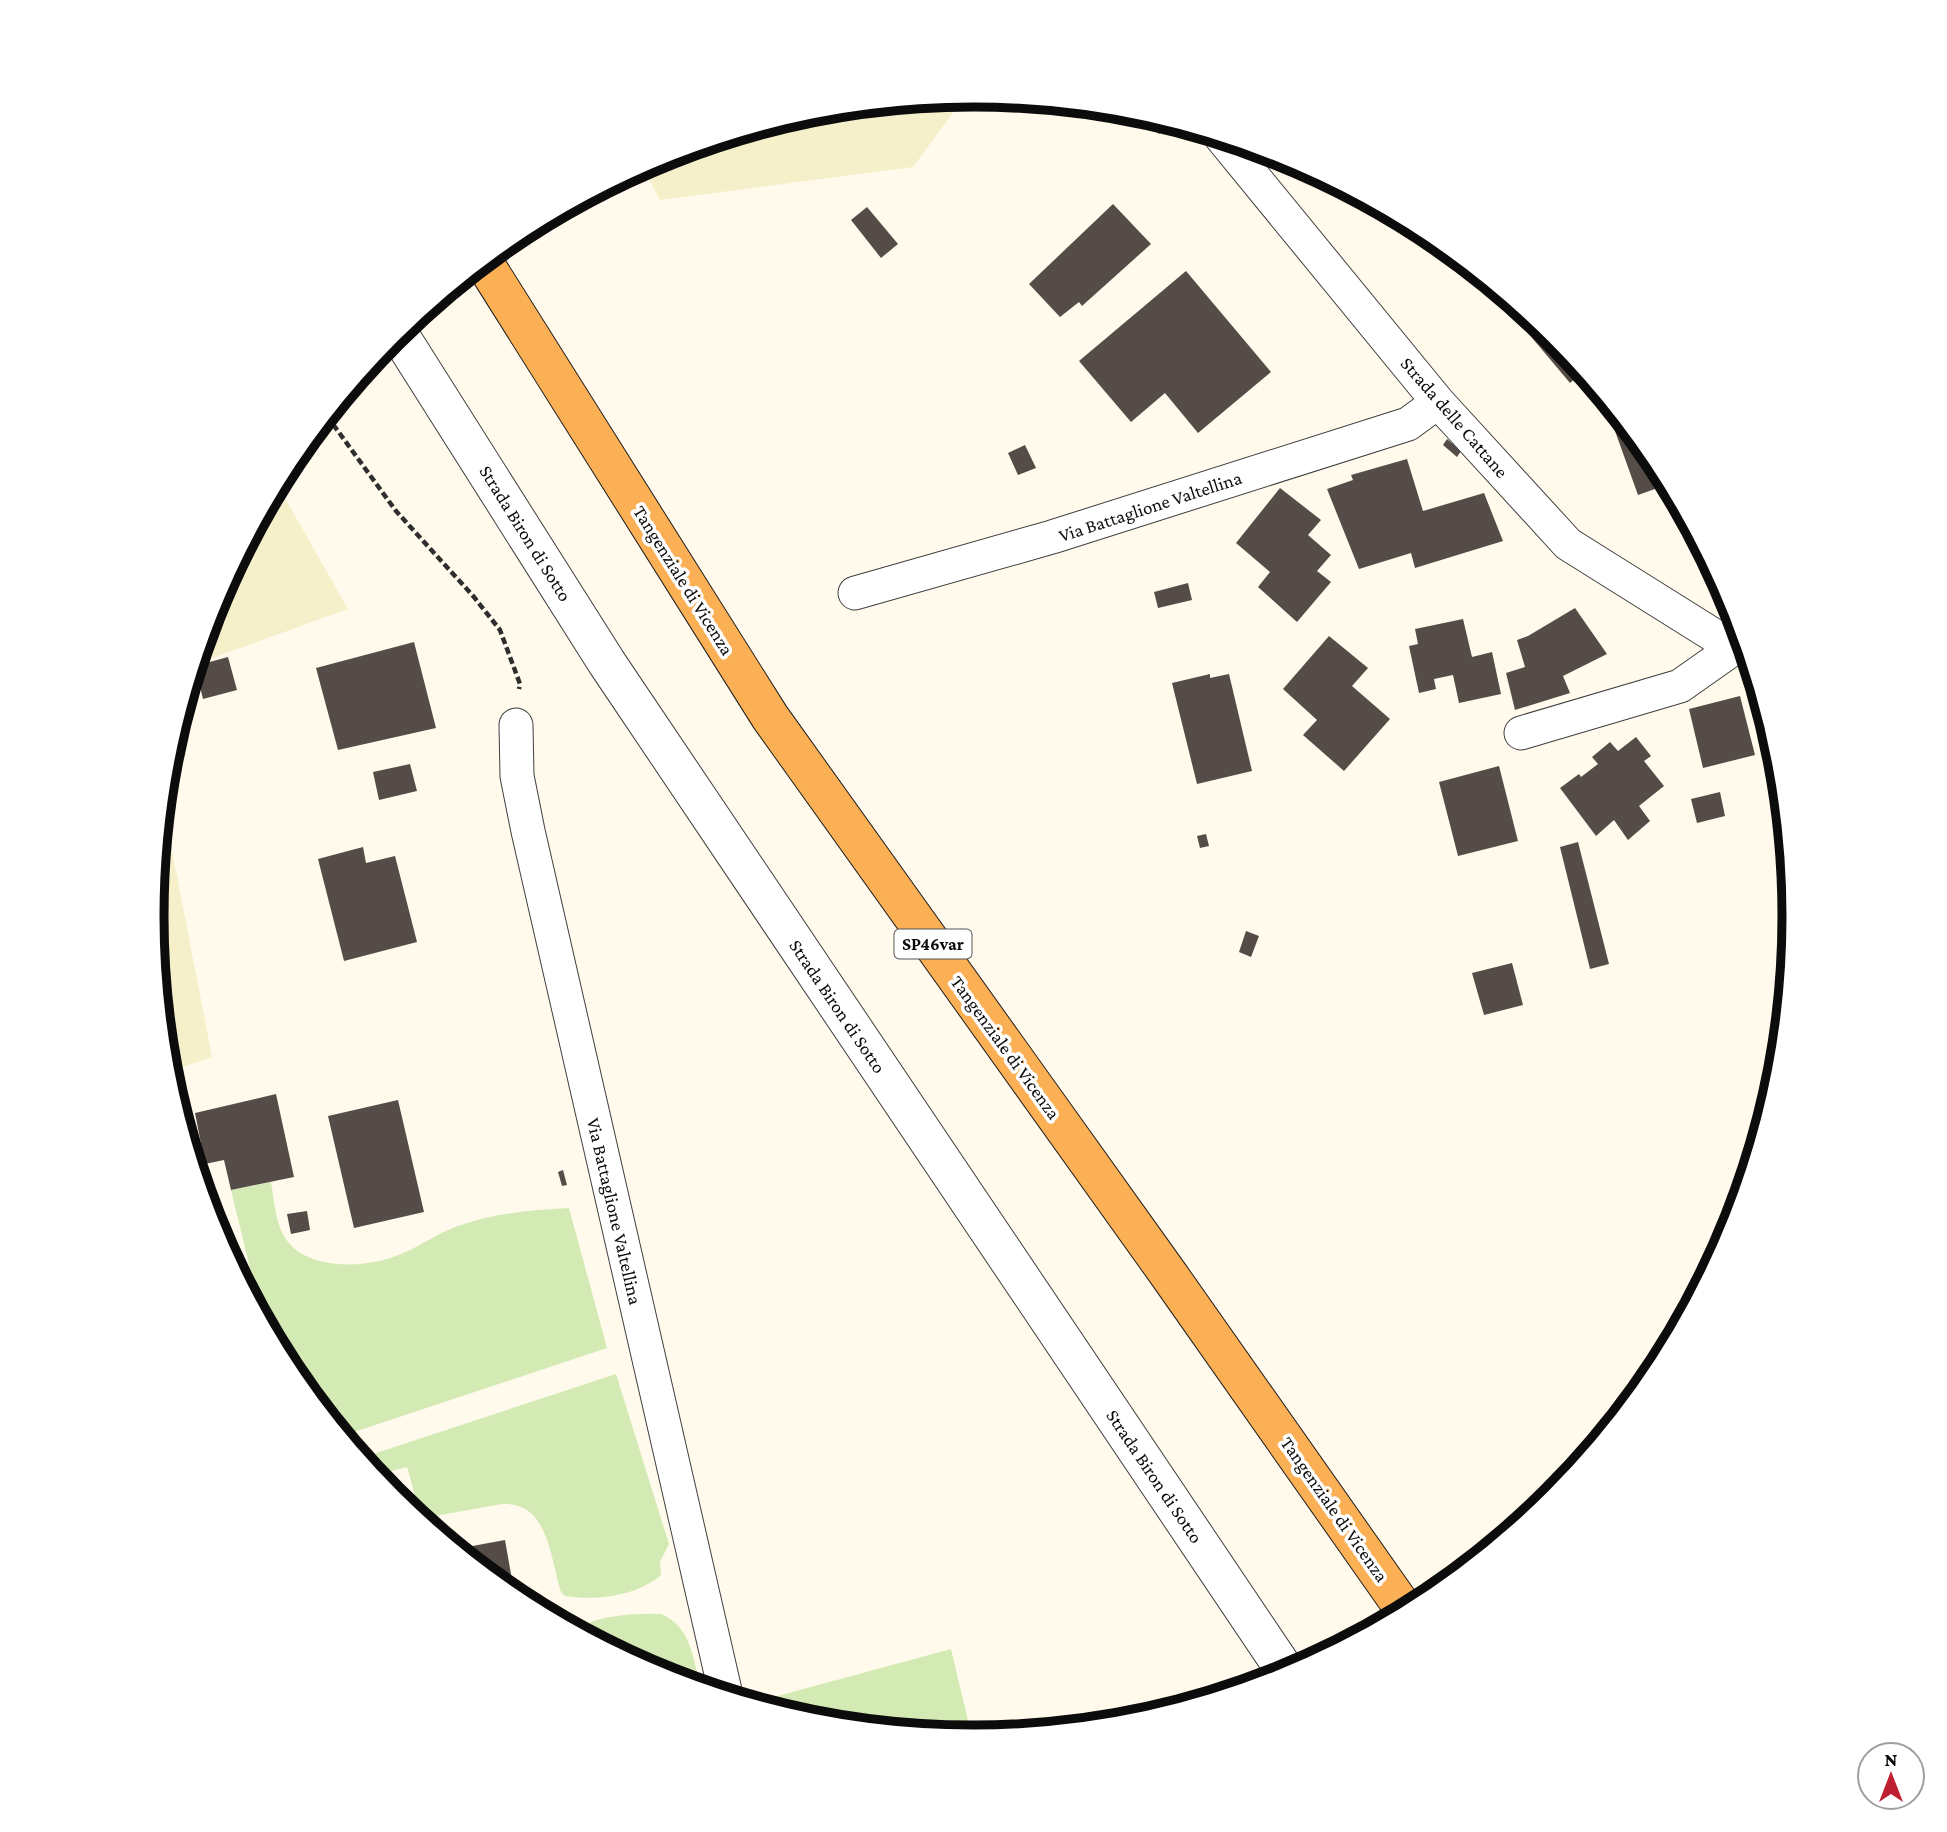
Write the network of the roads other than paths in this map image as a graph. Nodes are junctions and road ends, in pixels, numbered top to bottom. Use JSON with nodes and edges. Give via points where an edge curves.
{"nodes":[{"id":1,"x":1231,"y":149,"type":"edge"},
{"id":2,"x":488,"y":269,"type":"edge"},
{"id":3,"x":404,"y":342,"type":"edge"},
{"id":4,"x":1438,"y":402,"type":"junction"},
{"id":5,"x":855,"y":593,"type":"dead end"},
{"id":6,"x":1737,"y":647,"type":"edge"},
{"id":7,"x":1738,"y":650,"type":"edge"},
{"id":8,"x":516,"y":725,"type":"road end"},
{"id":9,"x":1521,"y":733,"type":"dead end"},
{"id":10,"x":1400,"y":1603,"type":"edge"},
{"id":11,"x":1282,"y":1664,"type":"edge"},
{"id":12,"x":724,"y":1685,"type":"edge"}],
"edges":[{"from":1,"to":4,"type":"street","name":"Strada delle Cattane"},
{"from":2,"to":10,"type":"highway","name":"Tangenziale di Vicenza","number":"SP46var","via":[[770,717]]},
{"from":3,"to":11,"type":"street","name":"Strada Biron di Sotto","via":[[607,663]]},
{"from":4,"to":5,"type":"street","name":"Via Battaglione Valtellina","via":[[1408,424],[1052,537]]},
{"from":4,"to":6,"type":"street","name":"Strada delle Cattane","via":[[1568,544]]},
{"from":7,"to":9,"type":"street","name":"Strada delle Cattane","via":[[1680,686]]},
{"from":8,"to":12,"type":"street","name":"Via Battaglione Valtellina","via":[[517,776],[528,831]]}]}
